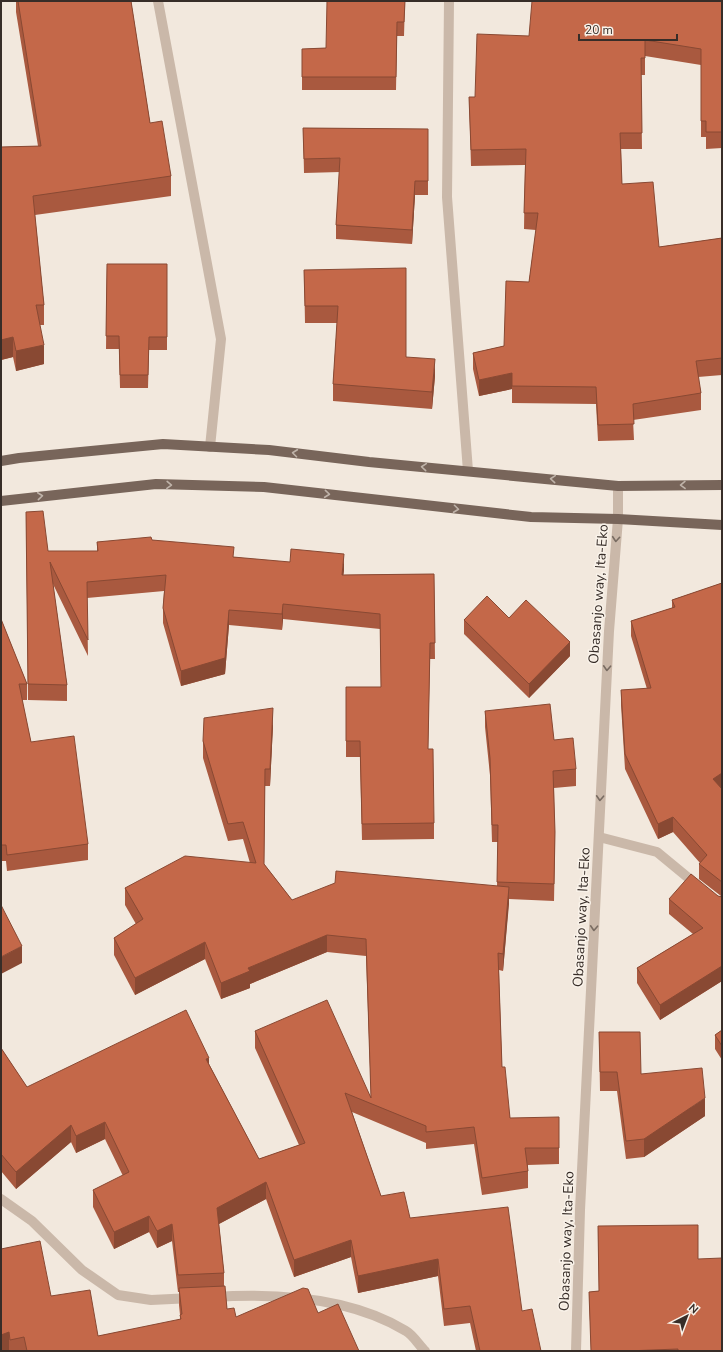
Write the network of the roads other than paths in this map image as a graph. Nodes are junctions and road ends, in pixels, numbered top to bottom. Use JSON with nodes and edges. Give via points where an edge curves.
{"nodes":[{"id":1,"x":158,"y":1,"type":"edge"},
{"id":2,"x":449,"y":1,"type":"edge"},
{"id":3,"x":210,"y":447,"type":"junction"},
{"id":4,"x":1,"y":461,"type":"edge"},
{"id":5,"x":468,"y":471,"type":"junction"},
{"id":6,"x":722,"y":485,"type":"edge"},
{"id":7,"x":618,"y":486,"type":"junction"},
{"id":8,"x":1,"y":501,"type":"edge"},
{"id":9,"x":618,"y":519,"type":"junction"},
{"id":10,"x":722,"y":525,"type":"edge"},
{"id":11,"x":598,"y":837,"type":"junction"},
{"id":12,"x":705,"y":892,"type":"edge"},
{"id":13,"x":1,"y":1199,"type":"edge"},
{"id":14,"x":425,"y":1351,"type":"edge"},
{"id":15,"x":576,"y":1351,"type":"edge"}],
"edges":[{"from":1,"to":3,"type":"street","via":[[221,339]]},
{"from":2,"to":5,"type":"street","via":[[447,197]]},
{"from":3,"to":4,"type":"main road","via":[[163,444]]},
{"from":5,"to":3,"type":"main road","one_way":true,"via":[[269,450]]},
{"from":7,"to":5,"type":"main road","one_way":true},
{"from":6,"to":7,"type":"main road","one_way":true},
{"from":7,"to":9,"type":"street","name":"Obasanjo way, Ita-Eko"},
{"from":8,"to":9,"type":"main road","one_way":true,"via":[[156,484],[248,487],[530,517]]},
{"from":9,"to":10,"type":"main road"},
{"from":9,"to":11,"type":"street","name":"Obasanjo way, Ita-Eko","one_way":true,"via":[[608,631]]},
{"from":11,"to":12,"type":"street","via":[[657,852]]},
{"from":11,"to":15,"type":"street","name":"Obasanjo way, Ita-Eko","one_way":true,"via":[[580,1210]]},
{"from":13,"to":14,"type":"street","via":[[32,1221],[82,1270],[118,1295],[151,1300],[249,1295],[318,1300],[366,1312],[407,1332]]}]}
